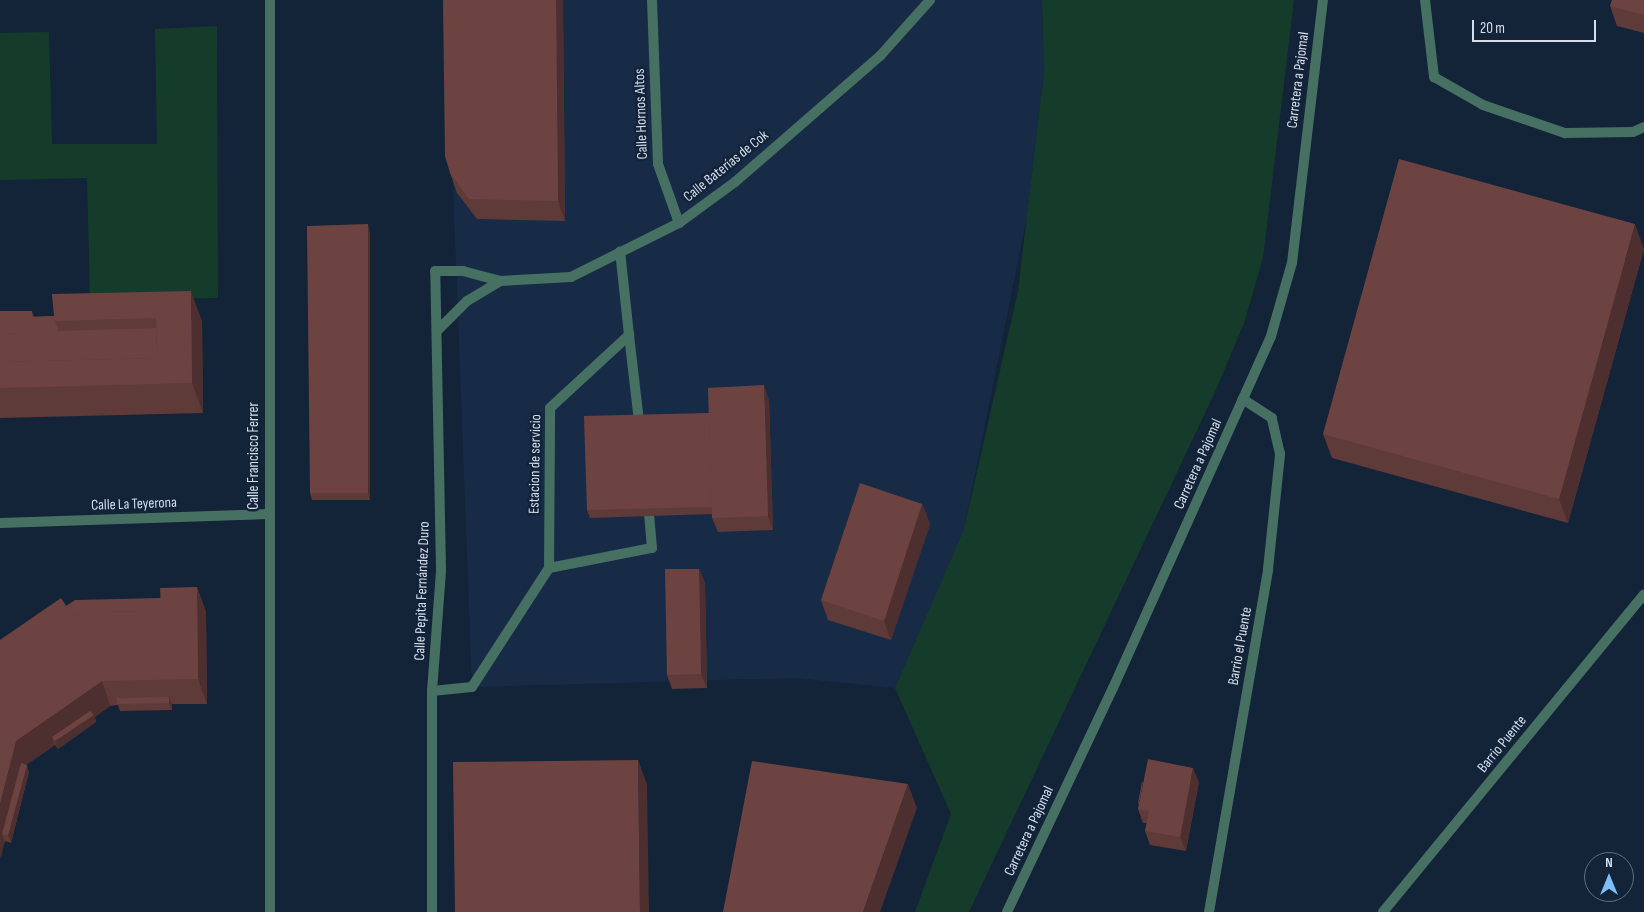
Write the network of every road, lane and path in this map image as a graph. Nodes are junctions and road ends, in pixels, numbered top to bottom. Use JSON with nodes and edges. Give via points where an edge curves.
{"nodes":[{"id":1,"x":270,"y":0,"type":"edge"},
{"id":2,"x":652,"y":0,"type":"edge"},
{"id":3,"x":930,"y":0,"type":"edge"},
{"id":4,"x":1323,"y":0,"type":"edge"},
{"id":5,"x":1424,"y":0,"type":"edge"},
{"id":6,"x":1644,"y":127,"type":"edge"},
{"id":7,"x":679,"y":223,"type":"junction"},
{"id":8,"x":620,"y":252,"type":"junction"},
{"id":9,"x":435,"y":271,"type":"joint"},
{"id":10,"x":500,"y":281,"type":"junction"},
{"id":11,"x":438,"y":330,"type":"junction"},
{"id":12,"x":629,"y":335,"type":"junction"},
{"id":13,"x":1243,"y":399,"type":"junction"},
{"id":14,"x":638,"y":422,"type":"edge"},
{"id":15,"x":268,"y":514,"type":"junction"},
{"id":16,"x":648,"y":516,"type":"edge"},
{"id":17,"x":0,"y":523,"type":"edge"},
{"id":18,"x":549,"y":568,"type":"junction"},
{"id":19,"x":1644,"y":594,"type":"edge"},
{"id":20,"x":432,"y":691,"type":"junction"},
{"id":21,"x":270,"y":912,"type":"edge"},
{"id":22,"x":432,"y":912,"type":"edge"},
{"id":23,"x":1007,"y":912,"type":"edge"},
{"id":24,"x":1209,"y":912,"type":"edge"},
{"id":25,"x":1382,"y":912,"type":"edge"}],
"edges":[{"from":1,"to":15,"type":"street","name":"Calle Francisco Ferrer"},
{"from":2,"to":7,"type":"street","name":"Calle Hornos Altos","via":[[658,164]]},
{"from":3,"to":7,"type":"street","name":"Calle Baterías de Cok","via":[[880,56],[735,182]]},
{"from":4,"to":13,"type":"street","name":"Carretera a Pajomal","via":[[1292,263],[1271,336]]},
{"from":5,"to":6,"type":"street","via":[[1434,76],[1474,100],[1565,134],[1633,132]]},
{"from":7,"to":8,"type":"street","name":"Calle Baterías de Cok"},
{"from":8,"to":10,"type":"street","name":"Calle Baterías de Cok","via":[[571,277]]},
{"from":8,"to":12,"type":"street"},
{"from":9,"to":10,"type":"street","name":"Calle Baterías de Cok","via":[[463,271]]},
{"from":9,"to":11,"type":"street","name":"Calle Pepita Fernández Duro"},
{"from":10,"to":11,"type":"street","name":"Calle Baterías de Cok","via":[[467,301]]},
{"from":11,"to":20,"type":"street","name":"Calle Pepita Fernández Duro","via":[[441,570]]},
{"from":12,"to":14,"type":"street"},
{"from":12,"to":18,"type":"street","name":"Estacion de servicio","via":[[550,408]]},
{"from":13,"to":23,"type":"street","name":"Carretera a Pajomal"},
{"from":13,"to":24,"type":"street","name":"Barrio el Puente","via":[[1272,418],[1280,454],[1268,569]]},
{"from":15,"to":17,"type":"street","name":"Calle La Teyerona"},
{"from":15,"to":21,"type":"street","name":"Calle Francisco Ferrer"},
{"from":16,"to":18,"type":"street","via":[[652,548]]},
{"from":18,"to":20,"type":"street","via":[[472,687]]},
{"from":19,"to":25,"type":"street","name":"Barrio Puente"},
{"from":20,"to":22,"type":"street","name":"Calle Pepita Fernández Duro"}]}
